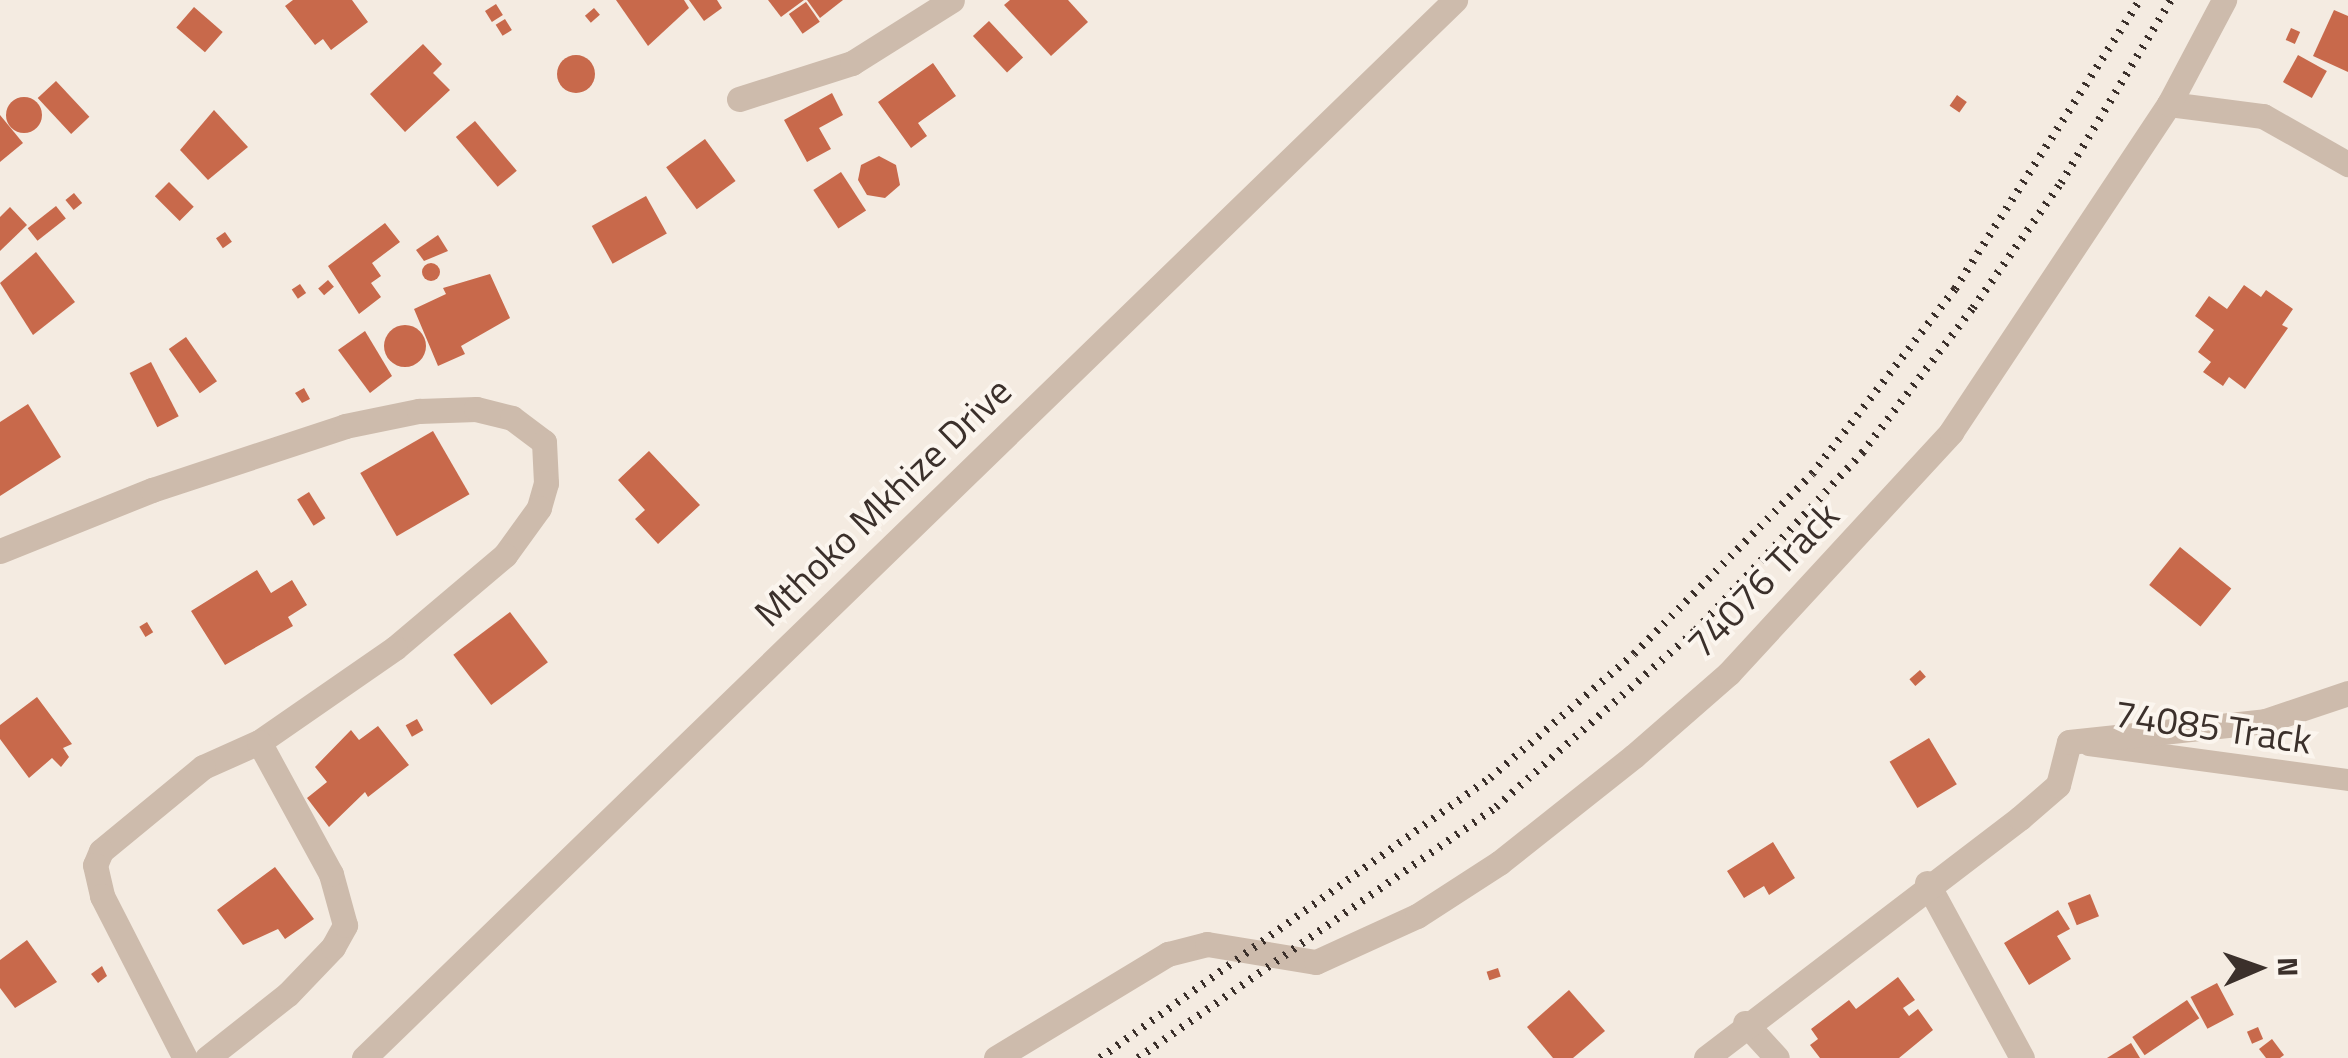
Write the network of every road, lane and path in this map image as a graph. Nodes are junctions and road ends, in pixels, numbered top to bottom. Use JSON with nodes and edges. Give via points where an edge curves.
{"nodes":[{"id":1,"x":952,"y":0,"type":"edge"},
{"id":2,"x":1455,"y":0,"type":"edge"},
{"id":3,"x":2224,"y":0,"type":"edge"},
{"id":4,"x":739,"y":100,"type":"dead end"},
{"id":5,"x":2168,"y":104,"type":"junction"},
{"id":6,"x":2348,"y":164,"type":"edge"},
{"id":7,"x":0,"y":550,"type":"edge"},
{"id":8,"x":2348,"y":693,"type":"edge"},
{"id":9,"x":259,"y":742,"type":"junction"},
{"id":10,"x":2069,"y":742,"type":"junction"},
{"id":11,"x":2348,"y":780,"type":"edge"},
{"id":12,"x":1927,"y":883,"type":"junction"},
{"id":13,"x":1745,"y":1022,"type":"junction"},
{"id":14,"x":185,"y":1058,"type":"edge"},
{"id":15,"x":208,"y":1058,"type":"edge"},
{"id":16,"x":364,"y":1058,"type":"edge"},
{"id":17,"x":996,"y":1058,"type":"edge"},
{"id":18,"x":1706,"y":1058,"type":"edge"},
{"id":19,"x":1776,"y":1058,"type":"edge"},
{"id":20,"x":2022,"y":1058,"type":"edge"}],
"edges":[{"from":1,"to":4,"type":"street","via":[[852,63]]},
{"from":2,"to":16,"type":"street","name":"Mthoko Mkhize Drive"},
{"from":3,"to":5,"type":"street","name":"74076 Track"},
{"from":5,"to":6,"type":"street","via":[[2263,116]]},
{"from":5,"to":17,"type":"street","name":"74076 Track","via":[[1950,432],[1730,673],[1634,756],[1499,863],[1417,916],[1316,962],[1207,944],[1168,954]]},
{"from":7,"to":9,"type":"street","via":[[152,490],[345,426],[419,411],[476,409],[535,431],[548,455],[546,483],[540,508],[515,544],[394,648]]},
{"from":8,"to":10,"type":"street","via":[[2265,721]]},
{"from":9,"to":14,"type":"street","via":[[188,778],[115,834],[95,865],[102,896]]},
{"from":9,"to":15,"type":"street","via":[[330,874],[345,925],[333,948],[288,994]]},
{"from":10,"to":11,"type":"lane","name":"74085 Track"},
{"from":10,"to":12,"type":"street","via":[[2058,784]]},
{"from":12,"to":13,"type":"street"},
{"from":12,"to":20,"type":"street"},
{"from":13,"to":18,"type":"street"},
{"from":13,"to":19,"type":"street"}]}
